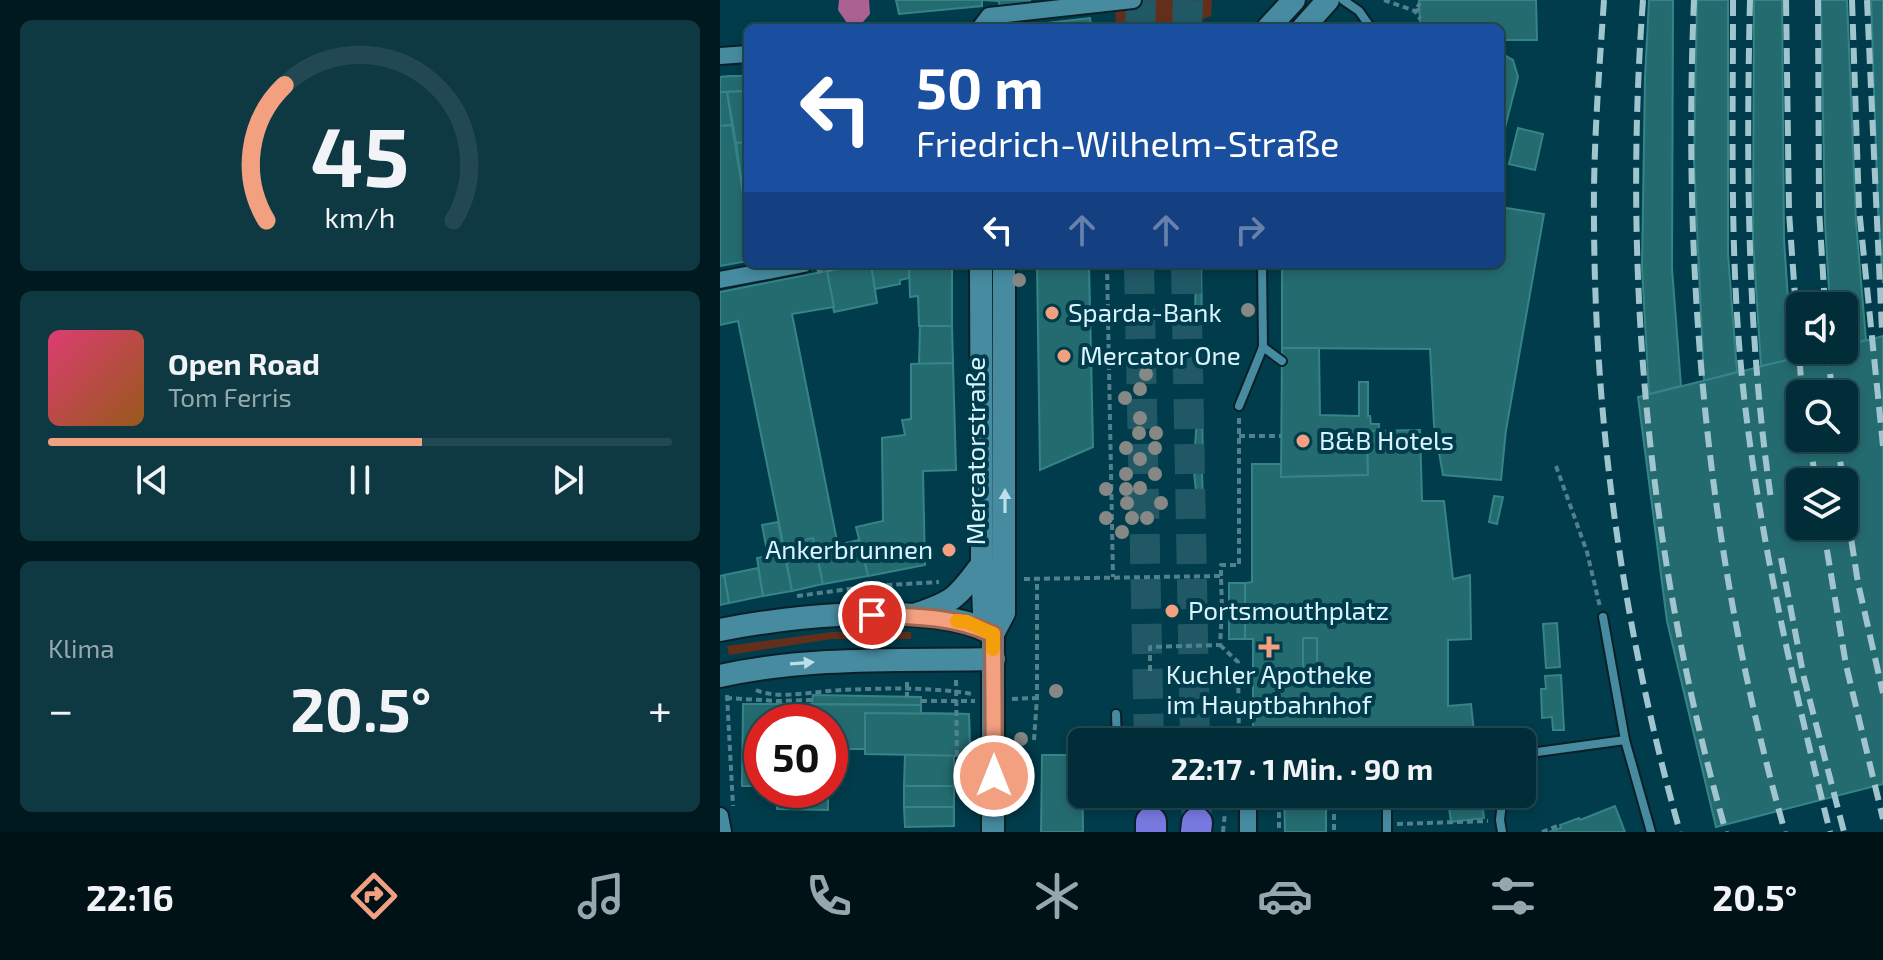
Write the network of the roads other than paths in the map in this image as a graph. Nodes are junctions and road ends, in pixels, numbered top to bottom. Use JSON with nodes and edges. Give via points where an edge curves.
{"nodes":[{"id":1,"x":1133,"y":0,"type":"edge"},
{"id":2,"x":1328,"y":0,"type":"edge"},
{"id":3,"x":1343,"y":0,"type":"edge"},
{"id":4,"x":1296,"y":1,"type":"edge"},
{"id":5,"x":983,"y":24,"type":"edge"},
{"id":6,"x":1272,"y":24,"type":"edge"},
{"id":7,"x":1307,"y":24,"type":"edge"},
{"id":8,"x":1368,"y":24,"type":"edge"},
{"id":9,"x":744,"y":54,"type":"edge"},
{"id":10,"x":720,"y":56,"type":"edge"},
{"id":11,"x":783,"y":268,"type":"edge"},
{"id":12,"x":981,"y":268,"type":"edge"},
{"id":13,"x":1004,"y":268,"type":"edge"},
{"id":14,"x":1262,"y":268,"type":"edge"},
{"id":15,"x":720,"y":280,"type":"edge"},
{"id":16,"x":1263,"y":347,"type":"junction"},
{"id":17,"x":1282,"y":361,"type":"dead end"},
{"id":18,"x":1239,"y":406,"type":"road end"},
{"id":19,"x":982,"y":564,"type":"junction"},
{"id":20,"x":912,"y":616,"type":"junction"},
{"id":21,"x":1603,"y":617,"type":"road end"},
{"id":22,"x":720,"y":630,"type":"edge"},
{"id":23,"x":993,"y":634,"type":"junction"},
{"id":24,"x":994,"y":659,"type":"junction"},
{"id":25,"x":722,"y":675,"type":"edge"},
{"id":26,"x":1116,"y":714,"type":"dead end"},
{"id":27,"x":1116,"y":728,"type":"edge"},
{"id":28,"x":1625,"y":740,"type":"junction"},
{"id":29,"x":1536,"y":752,"type":"edge"},
{"id":30,"x":1248,"y":808,"type":"edge"},
{"id":31,"x":1501,"y":808,"type":"edge"},
{"id":32,"x":727,"y":812,"type":"edge"},
{"id":33,"x":723,"y":832,"type":"edge"},
{"id":34,"x":993,"y":832,"type":"edge"},
{"id":35,"x":1248,"y":832,"type":"edge"},
{"id":36,"x":1502,"y":832,"type":"edge"},
{"id":37,"x":1651,"y":832,"type":"edge"}],
"edges":[{"from":1,"to":5,"type":"street","via":[[989,16]]},
{"from":2,"to":7,"type":"main road"},
{"from":3,"to":8,"type":"lane"},
{"from":4,"to":6,"type":"main road"},
{"from":9,"to":10,"type":"street"},
{"from":11,"to":15,"type":"street"},
{"from":12,"to":19,"type":"main road","name":"Mercatorstraße"},
{"from":23,"to":13,"type":"main road","name":"Mercatorstraße","one_way":true,"via":[[1004,613]]},
{"from":14,"to":16,"type":"lane"},
{"from":16,"to":17,"type":"lane"},
{"from":16,"to":18,"type":"lane"},
{"from":19,"to":20,"type":"main road","via":[[962,593]]},
{"from":19,"to":23,"type":"main road","name":"Mercatorstraße","via":[[984,613]]},
{"from":20,"to":22,"type":"main road","via":[[803,619]]},
{"from":20,"to":23,"type":"main road","via":[[967,622]]},
{"from":21,"to":28,"type":"lane"},
{"from":23,"to":24,"type":"main road","name":"Mercatorstraße"},
{"from":25,"to":24,"type":"main road","one_way":true,"via":[[789,663]]},
{"from":24,"to":34,"type":"main road","name":"Mercatorstraße"},
{"from":26,"to":27,"type":"lane"},
{"from":28,"to":29,"type":"lane"},
{"from":28,"to":37,"type":"lane"},
{"from":30,"to":35,"type":"street"},
{"from":31,"to":36,"type":"lane"},
{"from":32,"to":33,"type":"street"}]}
